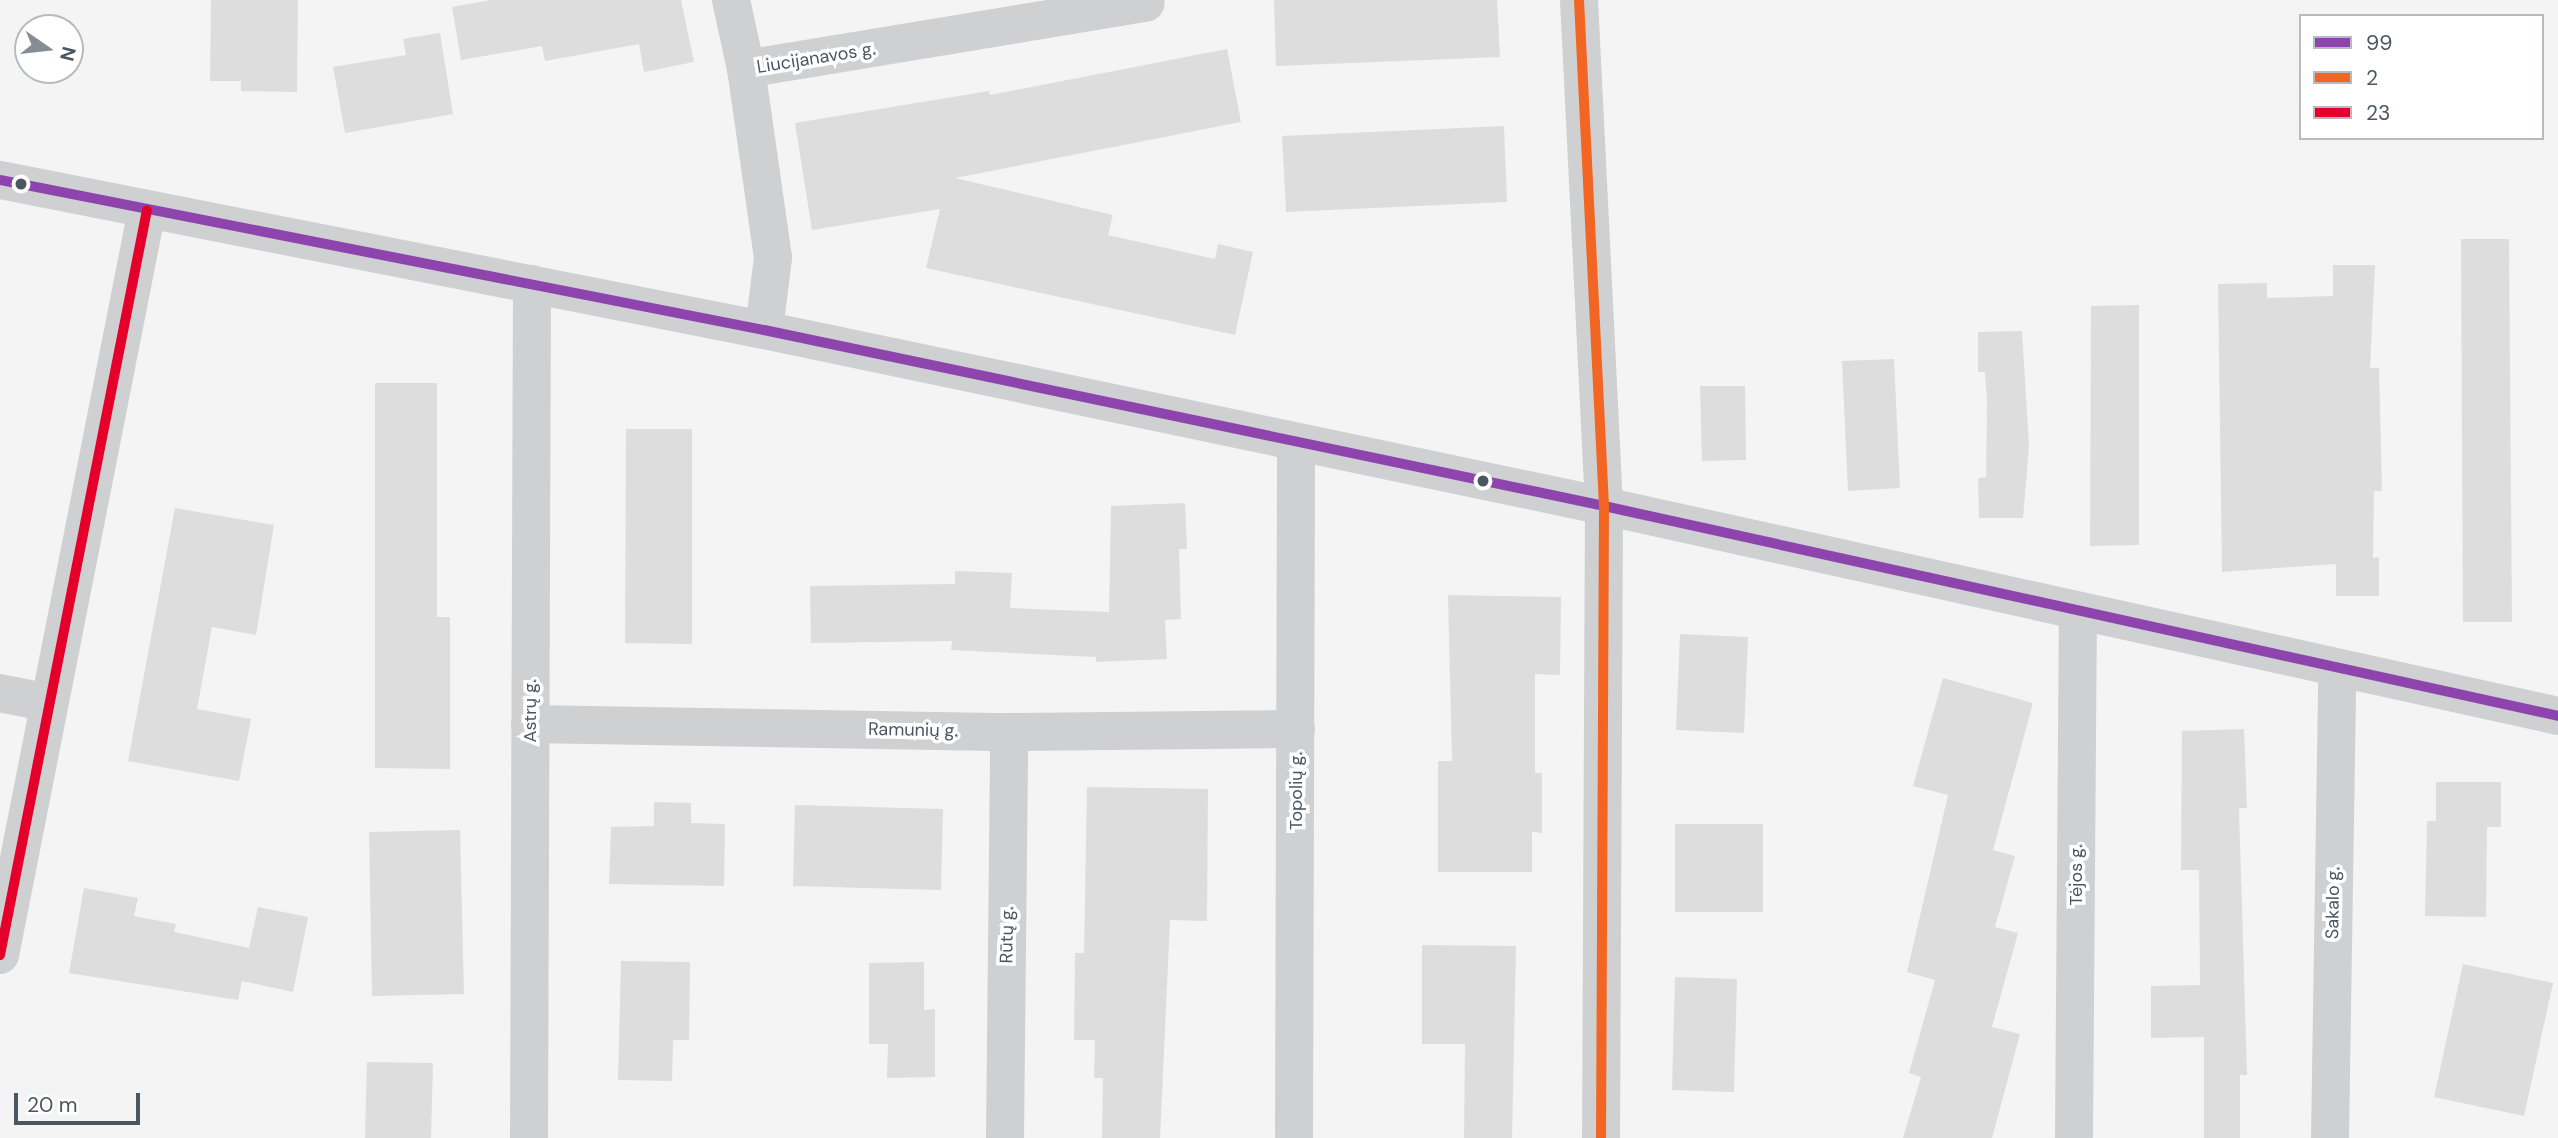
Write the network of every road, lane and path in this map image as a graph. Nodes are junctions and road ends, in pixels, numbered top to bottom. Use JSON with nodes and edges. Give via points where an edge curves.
{"nodes":[{"id":1,"x":731,"y":0,"type":"edge"},
{"id":2,"x":1579,"y":0,"type":"edge"},
{"id":3,"x":1146,"y":3,"type":"dead end"},
{"id":4,"x":746,"y":69,"type":"junction"},
{"id":5,"x":0,"y":180,"type":"edge"},
{"id":6,"x":147,"y":210,"type":"junction"},
{"id":7,"x":532,"y":284,"type":"junction"},
{"id":8,"x":764,"y":330,"type":"junction"},
{"id":9,"x":1296,"y":444,"type":"junction"},
{"id":10,"x":1604,"y":506,"type":"junction"},
{"id":11,"x":2078,"y":611,"type":"junction"},
{"id":12,"x":2337,"y":668,"type":"junction"},
{"id":13,"x":0,"y":693,"type":"edge"},
{"id":14,"x":49,"y":703,"type":"junction"},
{"id":15,"x":2558,"y":716,"type":"edge"},
{"id":16,"x":530,"y":724,"type":"junction"},
{"id":17,"x":1296,"y":729,"type":"junction"},
{"id":18,"x":1009,"y":732,"type":"junction"},
{"id":19,"x":0,"y":955,"type":"edge"},
{"id":20,"x":529,"y":1138,"type":"edge"},
{"id":21,"x":1006,"y":1138,"type":"edge"},
{"id":22,"x":1294,"y":1138,"type":"edge"},
{"id":23,"x":1601,"y":1138,"type":"edge"},
{"id":24,"x":2074,"y":1138,"type":"edge"},
{"id":25,"x":2330,"y":1138,"type":"edge"}],
"edges":[{"from":1,"to":4,"type":"street"},
{"from":2,"to":10,"type":"street"},
{"from":3,"to":4,"type":"street","name":"Liucijanavos g."},
{"from":4,"to":8,"type":"street","name":"Liucijanavos g.","via":[[773,258]]},
{"from":5,"to":6,"type":"street"},
{"from":6,"to":7,"type":"street"},
{"from":6,"to":14,"type":"street"},
{"from":7,"to":8,"type":"street"},
{"from":7,"to":16,"type":"street","name":"Astrų g."},
{"from":8,"to":9,"type":"street"},
{"from":9,"to":10,"type":"street"},
{"from":9,"to":17,"type":"street","name":"Topolių g."},
{"from":10,"to":11,"type":"street"},
{"from":10,"to":23,"type":"street"},
{"from":11,"to":12,"type":"street"},
{"from":11,"to":24,"type":"street","name":"Tėjos g."},
{"from":12,"to":15,"type":"street"},
{"from":12,"to":25,"type":"street","name":"Sakalo g."},
{"from":13,"to":14,"type":"street"},
{"from":14,"to":19,"type":"street"},
{"from":16,"to":18,"type":"street","name":"Ramunių g."},
{"from":16,"to":20,"type":"street","name":"Astrų g."},
{"from":17,"to":18,"type":"street","name":"Ramunių g."},
{"from":17,"to":22,"type":"street","name":"Topolių g."},
{"from":18,"to":21,"type":"street","name":"Rūtų g."}]}
